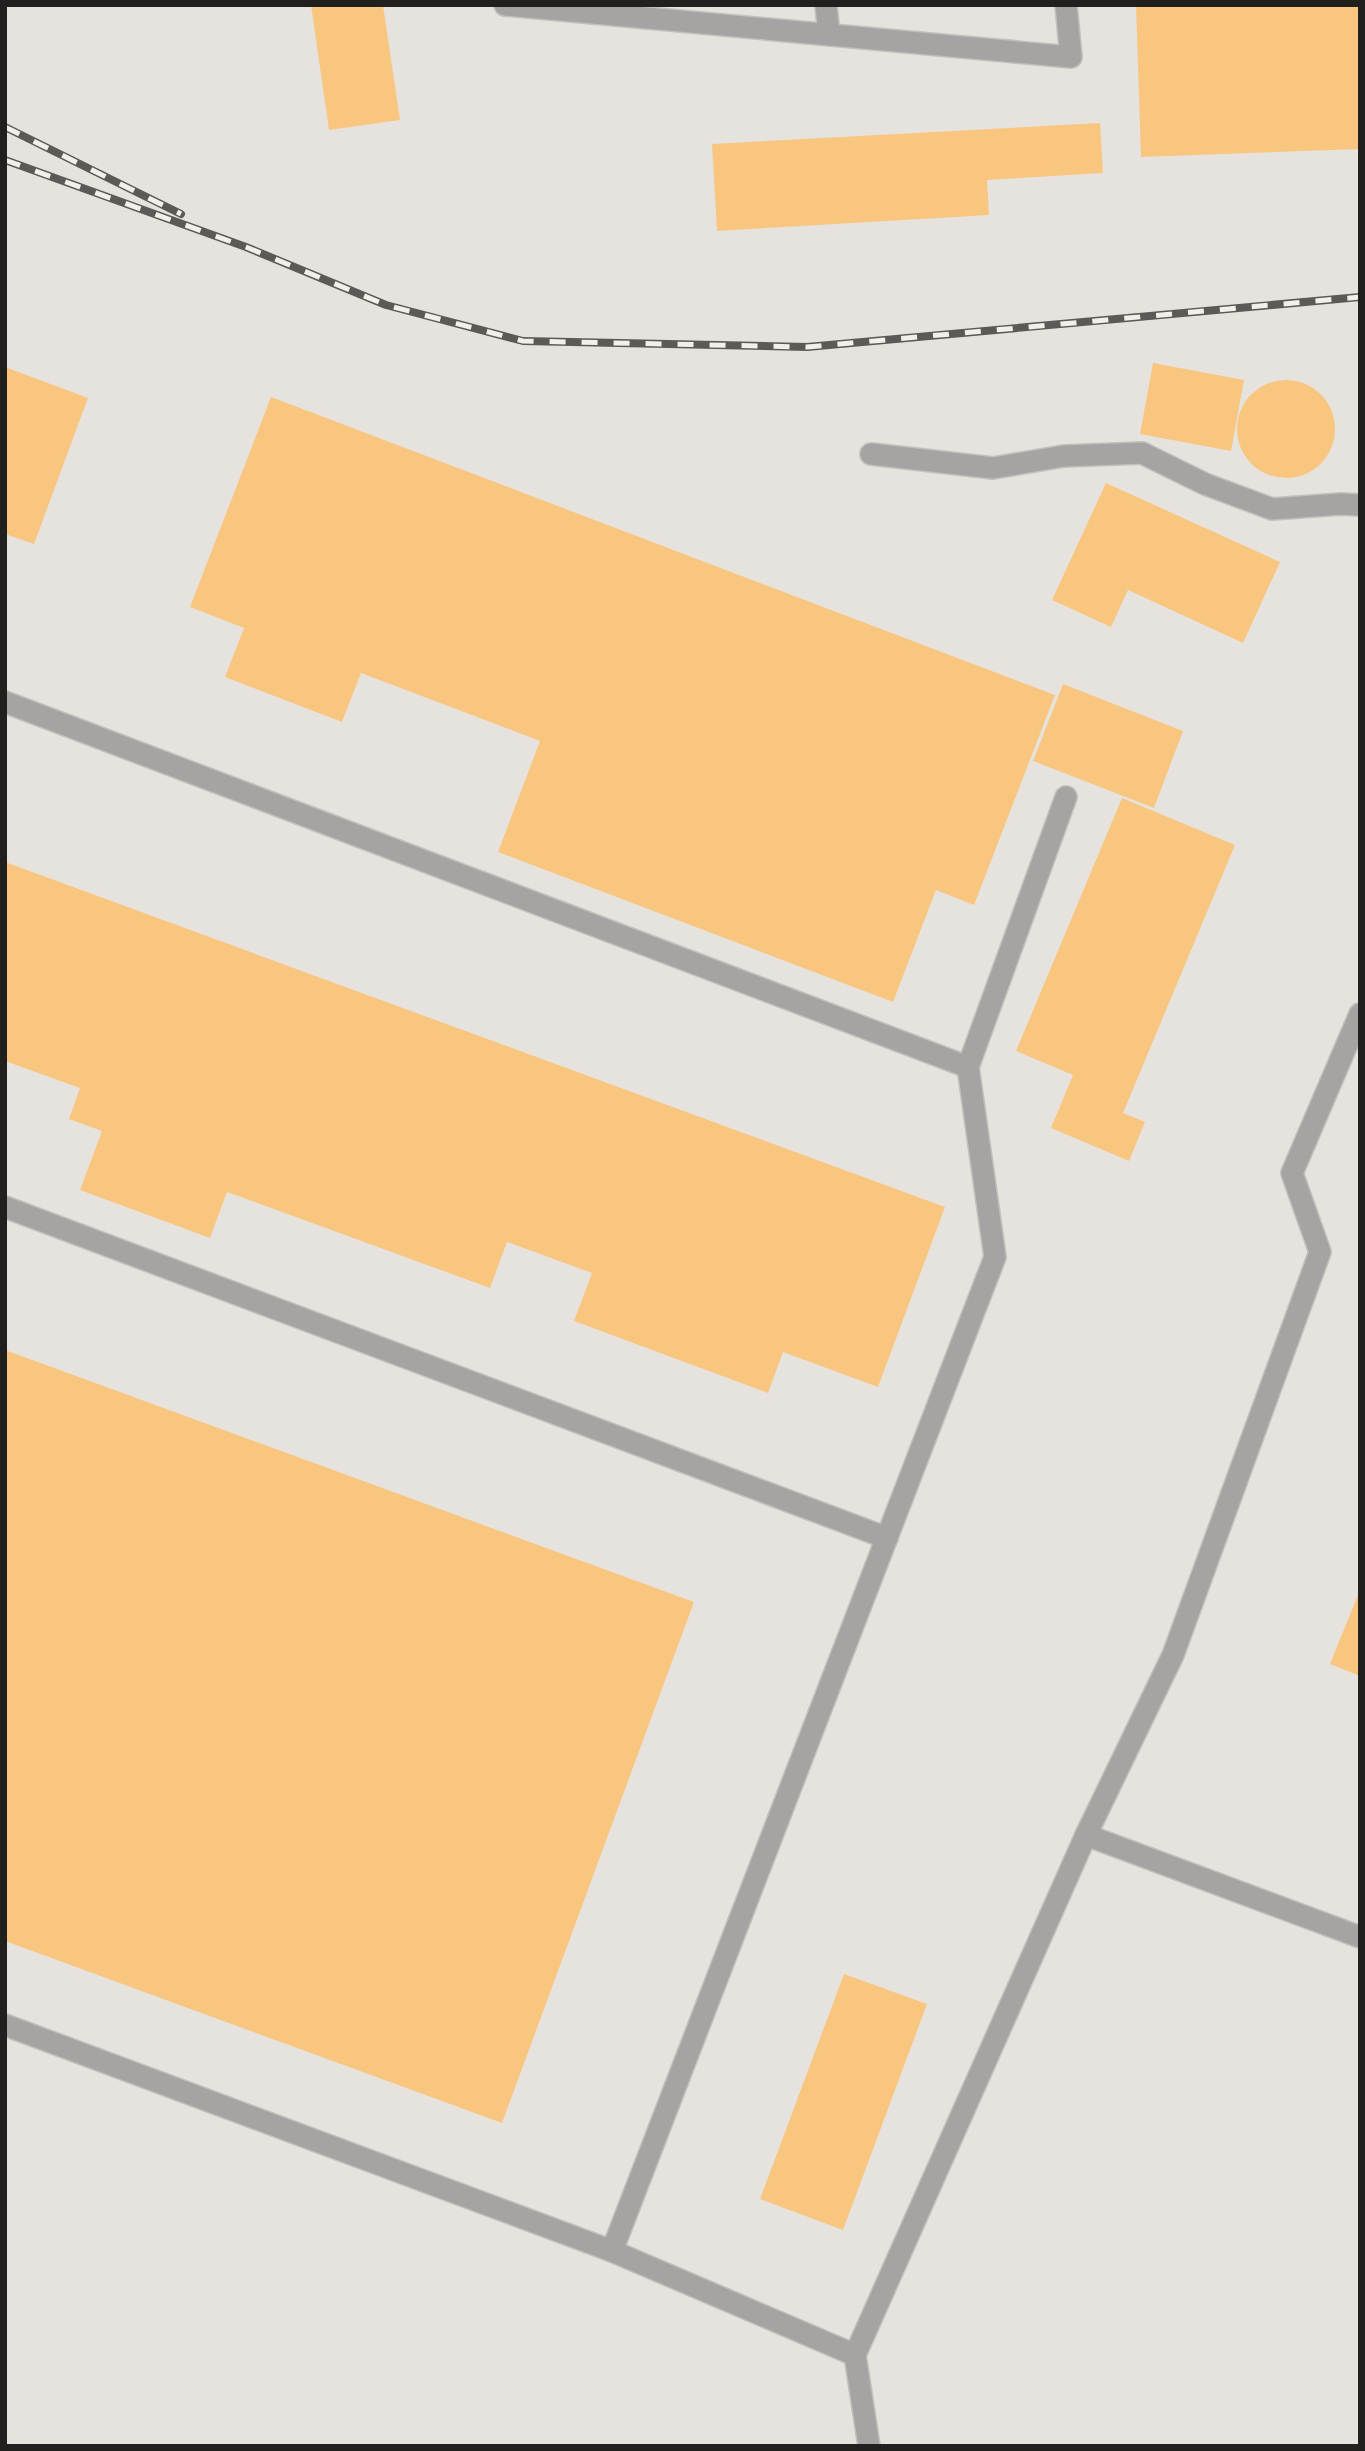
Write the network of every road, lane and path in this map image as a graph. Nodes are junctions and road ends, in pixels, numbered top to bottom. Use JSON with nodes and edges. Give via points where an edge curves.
{"nodes":[{"id":1,"x":505,"y":5,"type":"edge"},
{"id":2,"x":825,"y":5,"type":"edge"},
{"id":3,"x":1066,"y":5,"type":"edge"},
{"id":4,"x":639,"y":11,"type":"edge"},
{"id":5,"x":829,"y":35,"type":"junction"},
{"id":6,"x":871,"y":454,"type":"dead end"},
{"id":7,"x":1360,"y":505,"type":"edge"},
{"id":8,"x":5,"y":702,"type":"edge"},
{"id":9,"x":1066,"y":797,"type":"dead end"},
{"id":10,"x":1360,"y":1014,"type":"edge"},
{"id":11,"x":968,"y":1067,"type":"junction"},
{"id":12,"x":5,"y":1207,"type":"edge"},
{"id":13,"x":887,"y":1538,"type":"junction"},
{"id":14,"x":1086,"y":1835,"type":"junction"},
{"id":15,"x":1360,"y":1937,"type":"edge"},
{"id":16,"x":5,"y":2025,"type":"edge"},
{"id":17,"x":612,"y":2251,"type":"junction"},
{"id":18,"x":855,"y":2355,"type":"junction"},
{"id":19,"x":869,"y":2446,"type":"edge"}],
"edges":[{"from":1,"to":4,"type":"lane"},
{"from":2,"to":5,"type":"lane"},
{"from":3,"to":5,"type":"lane","via":[[1071,57]]},
{"from":4,"to":5,"type":"lane"},
{"from":6,"to":7,"type":"lane","via":[[993,468],[1064,456],[1142,453],[1205,484],[1272,509]]},
{"from":8,"to":11,"type":"lane"},
{"from":9,"to":11,"type":"lane"},
{"from":10,"to":14,"type":"lane","via":[[1292,1173],[1320,1252],[1173,1656]]},
{"from":11,"to":13,"type":"lane","via":[[995,1257]]},
{"from":12,"to":13,"type":"lane"},
{"from":13,"to":17,"type":"lane"},
{"from":14,"to":15,"type":"lane"},
{"from":14,"to":18,"type":"lane"},
{"from":16,"to":17,"type":"lane"},
{"from":17,"to":18,"type":"lane"},
{"from":18,"to":19,"type":"lane"}]}
